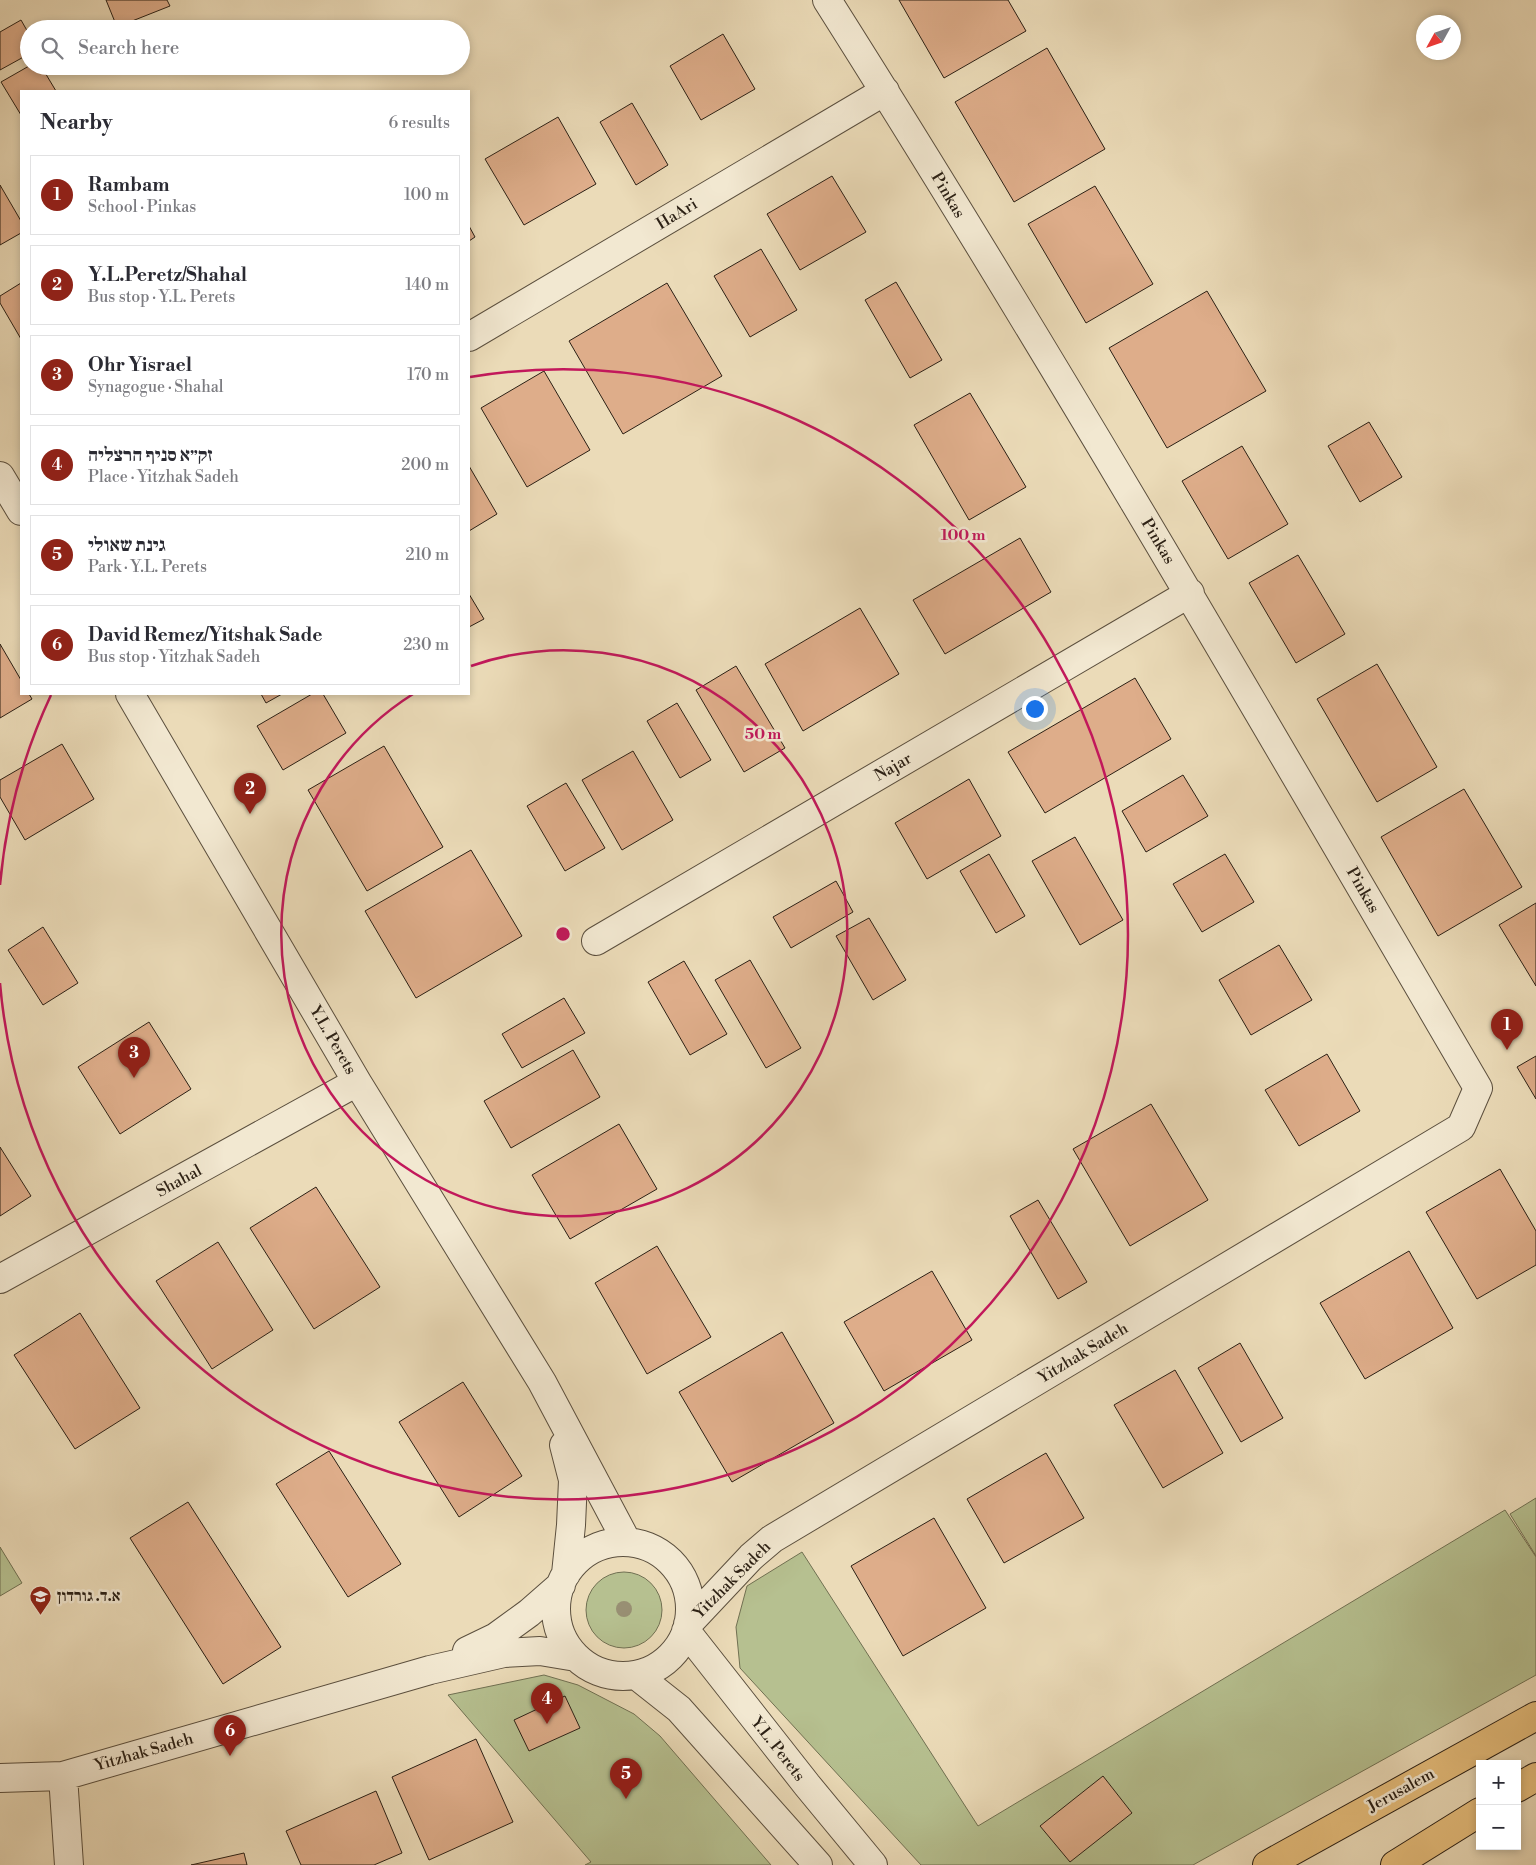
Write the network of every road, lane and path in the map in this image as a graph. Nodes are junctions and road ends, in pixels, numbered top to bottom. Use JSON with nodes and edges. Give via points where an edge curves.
{"nodes":[{"id":1,"x":827,"y":0,"type":"edge"},
{"id":2,"x":885,"y":91,"type":"junction"},
{"id":3,"x":470,"y":336,"type":"edge"},
{"id":4,"x":0,"y":476,"type":"edge"},
{"id":5,"x":20,"y":509,"type":"edge"},
{"id":6,"x":1190,"y":593,"type":"junction"},
{"id":7,"x":131,"y":695,"type":"edge"},
{"id":8,"x":596,"y":941,"type":"dead end"},
{"id":9,"x":357,"y":1082,"type":"junction"},
{"id":10,"x":1478,"y":1088,"type":"joint"},
{"id":11,"x":0,"y":1280,"type":"edge"},
{"id":12,"x":542,"y":1382,"type":"junction"},
{"id":13,"x":627,"y":1542,"type":"junction"},
{"id":14,"x":563,"y":1579,"type":"junction"},
{"id":15,"x":687,"y":1628,"type":"junction"},
{"id":16,"x":576,"y":1657,"type":"junction"},
{"id":17,"x":430,"y":1670,"type":"junction"},
{"id":18,"x":636,"y":1675,"type":"junction"},
{"id":19,"x":1536,"y":1716,"type":"edge"},
{"id":20,"x":63,"y":1776,"type":"junction"},
{"id":21,"x":1536,"y":1777,"type":"edge"},
{"id":22,"x":0,"y":1778,"type":"edge"},
{"id":23,"x":1521,"y":1786,"type":"edge"},
{"id":24,"x":1476,"y":1814,"type":"edge"},
{"id":25,"x":69,"y":1865,"type":"edge"},
{"id":26,"x":818,"y":1865,"type":"edge"},
{"id":27,"x":873,"y":1865,"type":"edge"},
{"id":28,"x":1267,"y":1865,"type":"edge"},
{"id":29,"x":1395,"y":1865,"type":"edge"}],
"edges":[{"from":1,"to":2,"type":"street","name":"Pinkas"},
{"from":2,"to":3,"type":"street","name":"HaAri"},
{"from":2,"to":6,"type":"street","name":"Pinkas"},
{"from":4,"to":5,"type":"street"},
{"from":6,"to":8,"type":"street","name":"Najar"},
{"from":6,"to":10,"type":"street","name":"Pinkas"},
{"from":7,"to":9,"type":"street","name":"Y.L. Perets"},
{"from":9,"to":11,"type":"street","name":"Shahal"},
{"from":9,"to":12,"type":"street","name":"Y.L. Perets"},
{"from":10,"to":15,"type":"street","name":"Yitzhak Sadeh","via":[[1461,1127],[772,1539],[744,1563]]},
{"from":12,"to":13,"type":"street","name":"Y.L. Perets"},
{"from":12,"to":14,"type":"street","name":"Y.L. Perets","via":[[573,1480],[571,1525]]},
{"from":13,"to":14,"type":"street","via":[[592,1550],[577,1560]]},
{"from":13,"to":15,"type":"street","via":[[645,1545],[674,1565],[689,1596]]},
{"from":14,"to":16,"type":"street","via":[[556,1604],[558,1623]]},
{"from":14,"to":17,"type":"street","name":"Yitzhak Sadeh","via":[[529,1612],[496,1637]]},
{"from":15,"to":18,"type":"street","via":[[667,1660]]},
{"from":15,"to":27,"type":"street","name":"Y.L. Perets","via":[[806,1785]]},
{"from":16,"to":17,"type":"street","name":"Yitzhak Sadeh","via":[[540,1651],[504,1653]]},
{"from":16,"to":18,"type":"street","via":[[604,1672]]},
{"from":17,"to":20,"type":"street","name":"Yitzhak Sadeh"},
{"from":18,"to":26,"type":"street","via":[[678,1709]]},
{"from":19,"to":28,"type":"main road","name":"Jerusalem"},
{"from":20,"to":22,"type":"street","name":"Yitzhak Sadeh"},
{"from":20,"to":25,"type":"street"},
{"from":21,"to":23,"type":"main road"},
{"from":24,"to":29,"type":"main road"}]}
